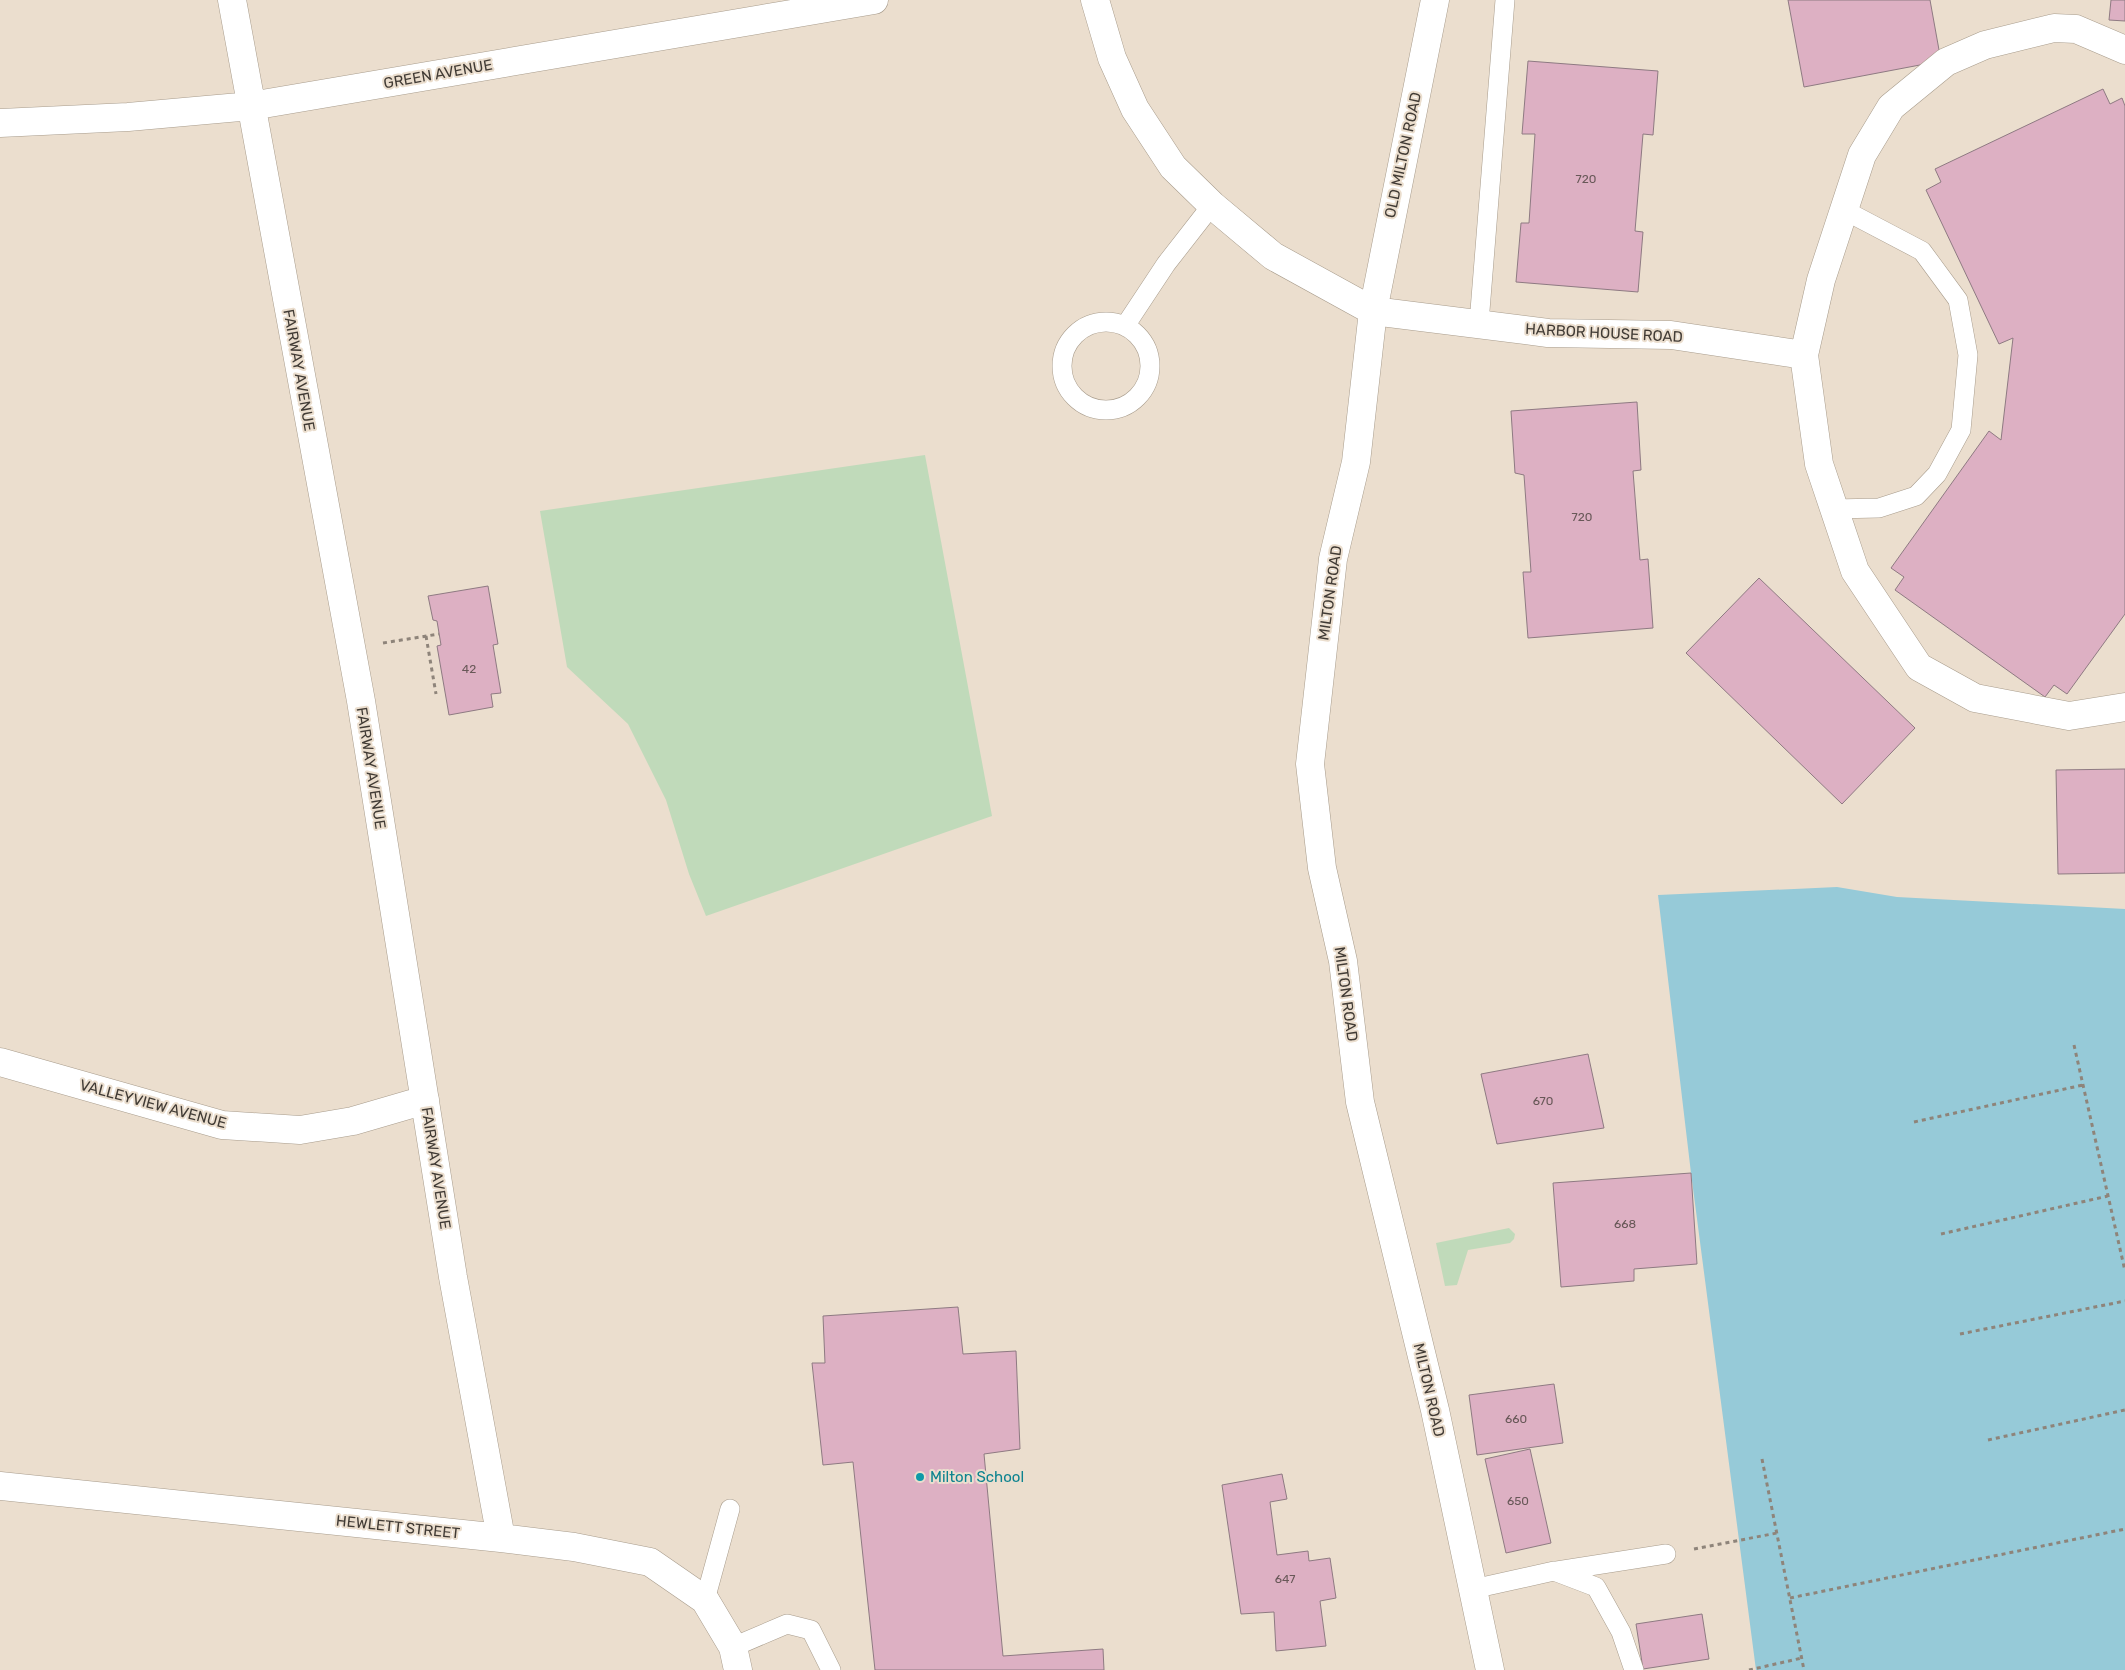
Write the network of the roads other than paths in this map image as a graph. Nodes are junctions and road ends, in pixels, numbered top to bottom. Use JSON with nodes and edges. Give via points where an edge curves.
{"nodes":[{"id":1,"x":232,"y":0,"type":"edge"},
{"id":2,"x":874,"y":0,"type":"edge"},
{"id":3,"x":1095,"y":0,"type":"edge"},
{"id":4,"x":1435,"y":0,"type":"edge"},
{"id":5,"x":1505,"y":0,"type":"edge"},
{"id":6,"x":2125,"y":50,"type":"edge"},
{"id":7,"x":251,"y":106,"type":"junction"},
{"id":8,"x":0,"y":123,"type":"edge"},
{"id":9,"x":1212,"y":205,"type":"junction"},
{"id":10,"x":1844,"y":210,"type":"junction"},
{"id":11,"x":1374,"y":311,"type":"junction"},
{"id":12,"x":1480,"y":323,"type":"junction"},
{"id":13,"x":1125,"y":326,"type":"junction"},
{"id":14,"x":1804,"y":355,"type":"junction"},
{"id":15,"x":1834,"y":509,"type":"junction"},
{"id":16,"x":2125,"y":707,"type":"edge"},
{"id":17,"x":0,"y":1062,"type":"edge"},
{"id":18,"x":425,"y":1100,"type":"junction"},
{"id":19,"x":0,"y":1486,"type":"edge"},
{"id":20,"x":730,"y":1509,"type":"dead end"},
{"id":21,"x":501,"y":1538,"type":"junction"},
{"id":22,"x":1666,"y":1554,"type":"road end"},
{"id":23,"x":1554,"y":1571,"type":"junction"},
{"id":24,"x":1473,"y":1590,"type":"junction"},
{"id":25,"x":705,"y":1600,"type":"junction"},
{"id":26,"x":736,"y":1659,"type":"edge"},
{"id":27,"x":831,"y":1670,"type":"edge"},
{"id":28,"x":1490,"y":1670,"type":"edge"},
{"id":29,"x":1634,"y":1670,"type":"edge"}],
"edges":[{"from":1,"to":7,"type":"street","name":"FAIRWAY AVENUE"},
{"from":2,"to":7,"type":"street","name":"GREEN AVENUE"},
{"from":3,"to":9,"type":"street","via":[[1112,58],[1135,109],[1173,167]]},
{"from":4,"to":11,"type":"street","name":"OLD MILTON ROAD"},
{"from":5,"to":12,"type":"lane"},
{"from":6,"to":10,"type":"street","via":[[2076,29],[2054,28],[1985,45],[1946,62],[1891,107],[1862,155]]},
{"from":7,"to":8,"type":"street","name":"GREEN AVENUE","via":[[128,117]]},
{"from":7,"to":18,"type":"street","name":"FAIRWAY AVENUE","via":[[350,647]]},
{"from":9,"to":11,"type":"street","via":[[1273,256]]},
{"from":9,"to":13,"type":"lane","via":[[1166,264]]},
{"from":10,"to":14,"type":"street","via":[[1820,280]]},
{"from":10,"to":15,"type":"lane","via":[[1922,251],[1958,300],[1968,355],[1961,430],[1937,474],[1916,496],[1879,508]]},
{"from":11,"to":12,"type":"street","name":"HARBOR HOUSE ROAD"},
{"from":11,"to":24,"type":"street","name":"MILTON ROAD","via":[[1356,462],[1333,559],[1310,764],[1322,868],[1343,961],[1360,1102],[1435,1410]]},
{"from":12,"to":14,"type":"street","name":"HARBOR HOUSE ROAD","via":[[1548,333],[1671,335]]},
{"from":13,"to":13,"type":"lane","via":[[1138,334],[1146,346],[1150,375],[1144,390],[1121,408],[1093,408],[1080,402],[1070,391],[1062,364],[1072,338],[1083,328],[1097,323]]},
{"from":14,"to":15,"type":"street","via":[[1819,464]]},
{"from":15,"to":16,"type":"street","via":[[1855,571],[1919,668],[1974,698],[2069,716]]},
{"from":17,"to":18,"type":"street","name":"VALLEYVIEW AVENUE","via":[[222,1125],[300,1130],[354,1121]]},
{"from":18,"to":21,"type":"street","name":"FAIRWAY AVENUE","via":[[453,1277]]},
{"from":19,"to":21,"type":"street","name":"HEWLETT STREET"},
{"from":20,"to":25,"type":"lane"},
{"from":21,"to":25,"type":"street","name":"HEWLETT STREET","via":[[574,1546],[650,1562]]},
{"from":22,"to":23,"type":"lane"},
{"from":23,"to":24,"type":"lane"},
{"from":23,"to":29,"type":"lane","via":[[1596,1586],[1621,1632]]},
{"from":24,"to":28,"type":"street","name":"MILTON ROAD"},
{"from":25,"to":26,"type":"street","name":"HEWLETT STREET"},
{"from":26,"to":27,"type":"lane","via":[[787,1624],[811,1630]]}]}
